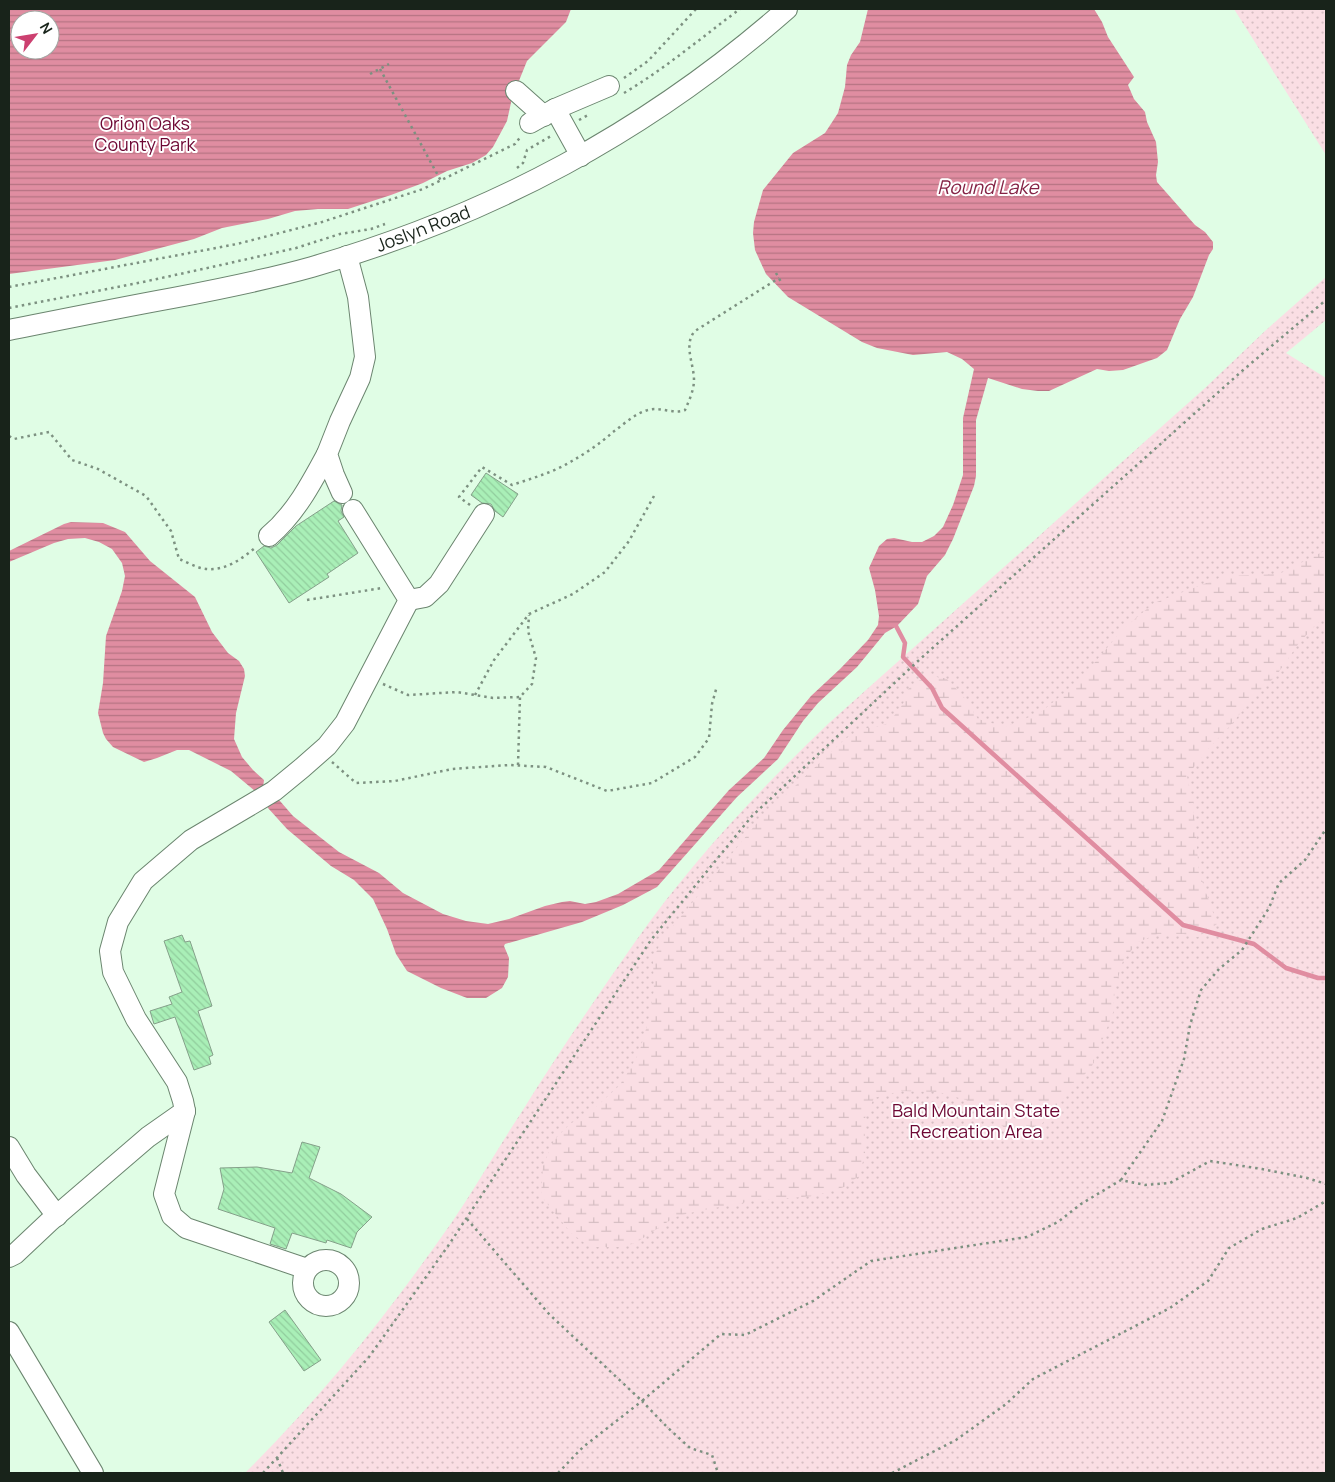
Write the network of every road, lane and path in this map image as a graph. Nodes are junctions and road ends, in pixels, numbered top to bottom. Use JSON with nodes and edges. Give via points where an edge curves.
{"nodes":[{"id":1,"x":696,"y":9,"type":"edge"},
{"id":2,"x":740,"y":9,"type":"edge"},
{"id":3,"x":787,"y":9,"type":"edge"},
{"id":4,"x":390,"y":64,"type":"dead end"},
{"id":5,"x":380,"y":69,"type":"junction"},
{"id":6,"x":370,"y":74,"type":"dead end"},
{"id":7,"x":516,"y":91,"type":"dead end"},
{"id":8,"x":615,"y":91,"type":"junction"},
{"id":9,"x":598,"y":109,"type":"dead end"},
{"id":10,"x":543,"y":116,"type":"junction"},
{"id":11,"x":566,"y":128,"type":"junction"},
{"id":12,"x":581,"y":156,"type":"junction"},
{"id":13,"x":511,"y":171,"type":"dead end"},
{"id":14,"x":441,"y":181,"type":"junction"},
{"id":15,"x":390,"y":222,"type":"dead end"},
{"id":16,"x":347,"y":256,"type":"junction"},
{"id":17,"x":776,"y":273,"type":"dead end"},
{"id":18,"x":779,"y":278,"type":"junction"},
{"id":19,"x":781,"y":282,"type":"dead end"},
{"id":20,"x":9,"y":287,"type":"edge"},
{"id":21,"x":1326,"y":300,"type":"edge"},
{"id":22,"x":9,"y":308,"type":"edge"},
{"id":23,"x":9,"y":330,"type":"edge"},
{"id":24,"x":9,"y":436,"type":"edge"},
{"id":25,"x":327,"y":454,"type":"junction"},
{"id":26,"x":342,"y":493,"type":"dead end"},
{"id":27,"x":654,"y":496,"type":"dead end"},
{"id":28,"x":353,"y":510,"type":"dead end"},
{"id":29,"x":484,"y":514,"type":"joint"},
{"id":30,"x":269,"y":536,"type":"joint"},
{"id":31,"x":405,"y":593,"type":"junction"},
{"id":32,"x":307,"y":600,"type":"dead end"},
{"id":33,"x":529,"y":614,"type":"junction"},
{"id":34,"x":370,"y":678,"type":"junction"},
{"id":35,"x":717,"y":686,"type":"dead end"},
{"id":36,"x":475,"y":695,"type":"junction"},
{"id":37,"x":520,"y":697,"type":"junction"},
{"id":38,"x":321,"y":752,"type":"junction"},
{"id":39,"x":518,"y":766,"type":"junction"},
{"id":40,"x":1326,"y":828,"type":"edge"},
{"id":41,"x":185,"y":1111,"type":"junction"},
{"id":42,"x":9,"y":1148,"type":"edge"},
{"id":43,"x":1121,"y":1180,"type":"junction"},
{"id":44,"x":1326,"y":1184,"type":"edge"},
{"id":45,"x":1326,"y":1201,"type":"edge"},
{"id":46,"x":56,"y":1216,"type":"junction"},
{"id":47,"x":466,"y":1219,"type":"junction"},
{"id":48,"x":9,"y":1258,"type":"edge"},
{"id":49,"x":307,"y":1268,"type":"dead end"},
{"id":50,"x":9,"y":1332,"type":"edge"},
{"id":51,"x":642,"y":1401,"type":"junction"},
{"id":52,"x":277,"y":1458,"type":"junction"},
{"id":53,"x":93,"y":1473,"type":"edge"},
{"id":54,"x":263,"y":1473,"type":"edge"},
{"id":55,"x":283,"y":1473,"type":"edge"},
{"id":56,"x":558,"y":1473,"type":"edge"},
{"id":57,"x":718,"y":1473,"type":"edge"},
{"id":58,"x":892,"y":1473,"type":"edge"}],
"edges":[{"from":1,"to":8,"type":"path"},
{"from":2,"to":8,"type":"path","via":[[644,81]]},
{"from":3,"to":12,"type":"street","name":"Joslyn Road","via":[[714,69]]},
{"from":4,"to":5,"type":"path"},
{"from":5,"to":6,"type":"path"},
{"from":5,"to":14,"type":"path"},
{"from":7,"to":10,"type":"street"},
{"from":8,"to":10,"type":"street"},
{"from":9,"to":11,"type":"path"},
{"from":10,"to":11,"type":"street"},
{"from":10,"to":14,"type":"path","via":[[515,144]]},
{"from":11,"to":12,"type":"street"},
{"from":11,"to":13,"type":"path","via":[[532,146],[527,150],[523,163]]},
{"from":12,"to":16,"type":"street","name":"Joslyn Road","via":[[500,198],[444,222]]},
{"from":14,"to":20,"type":"path","via":[[363,209],[271,236]]},
{"from":15,"to":22,"type":"path","via":[[249,259]]},
{"from":16,"to":23,"type":"street","name":"Joslyn Road","via":[[230,287]]},
{"from":16,"to":25,"type":"street","via":[[358,297],[365,356],[360,378]]},
{"from":17,"to":18,"type":"path"},
{"from":18,"to":19,"type":"path"},
{"from":18,"to":29,"type":"path","via":[[691,336],[694,381],[685,410],[677,413],[657,408],[644,411],[556,470],[512,485],[482,467],[458,498]]},
{"from":21,"to":47,"type":"path","via":[[918,661],[752,816],[651,940]]},
{"from":24,"to":30,"type":"path","via":[[14,439],[49,432],[72,460],[98,469],[146,496],[171,531],[179,559],[205,569],[234,563]]},
{"from":25,"to":26,"type":"street"},
{"from":25,"to":30,"type":"street","via":[[304,497]]},
{"from":27,"to":33,"type":"path","via":[[629,540],[605,572],[573,594]]},
{"from":28,"to":31,"type":"street"},
{"from":29,"to":31,"type":"street","via":[[439,584],[425,597]]},
{"from":31,"to":32,"type":"path"},
{"from":31,"to":34,"type":"street"},
{"from":33,"to":36,"type":"path","via":[[494,660]]},
{"from":33,"to":37,"type":"path","via":[[528,631],[536,658],[532,684]]},
{"from":34,"to":36,"type":"path","via":[[408,695],[457,692]]},
{"from":34,"to":38,"type":"street","via":[[345,723]]},
{"from":35,"to":39,"type":"path","via":[[709,738],[695,757],[652,783],[607,792],[546,767]]},
{"from":36,"to":37,"type":"path"},
{"from":37,"to":39,"type":"path"},
{"from":38,"to":39,"type":"path","via":[[356,783],[395,781],[452,769]]},
{"from":38,"to":41,"type":"street","via":[[267,794],[191,840],[143,881],[118,922],[110,951],[113,972],[136,1019],[177,1082]]},
{"from":40,"to":43,"type":"path","via":[[1305,860],[1279,883],[1270,908],[1242,950],[1218,969],[1201,990],[1184,1059],[1162,1121]]},
{"from":41,"to":46,"type":"street","via":[[148,1137]]},
{"from":41,"to":49,"type":"street","via":[[164,1194],[172,1216],[186,1228]]},
{"from":42,"to":46,"type":"street"},
{"from":43,"to":44,"type":"path","via":[[1145,1184],[1170,1183],[1210,1161]]},
{"from":43,"to":51,"type":"path","via":[[1058,1222],[1027,1237],[871,1261],[813,1301],[745,1335],[721,1334]]},
{"from":45,"to":58,"type":"path","via":[[1297,1218],[1262,1229],[1229,1248],[1208,1281],[1170,1308],[1033,1379],[1006,1404],[956,1440]]},
{"from":46,"to":48,"type":"street"},
{"from":47,"to":51,"type":"path","via":[[549,1314]]},
{"from":47,"to":52,"type":"path","via":[[369,1357]]},
{"from":50,"to":53,"type":"street"},
{"from":51,"to":56,"type":"path","via":[[583,1448]]},
{"from":51,"to":57,"type":"path","via":[[690,1448],[712,1456]]},
{"from":52,"to":54,"type":"path"},
{"from":52,"to":55,"type":"path"}]}
